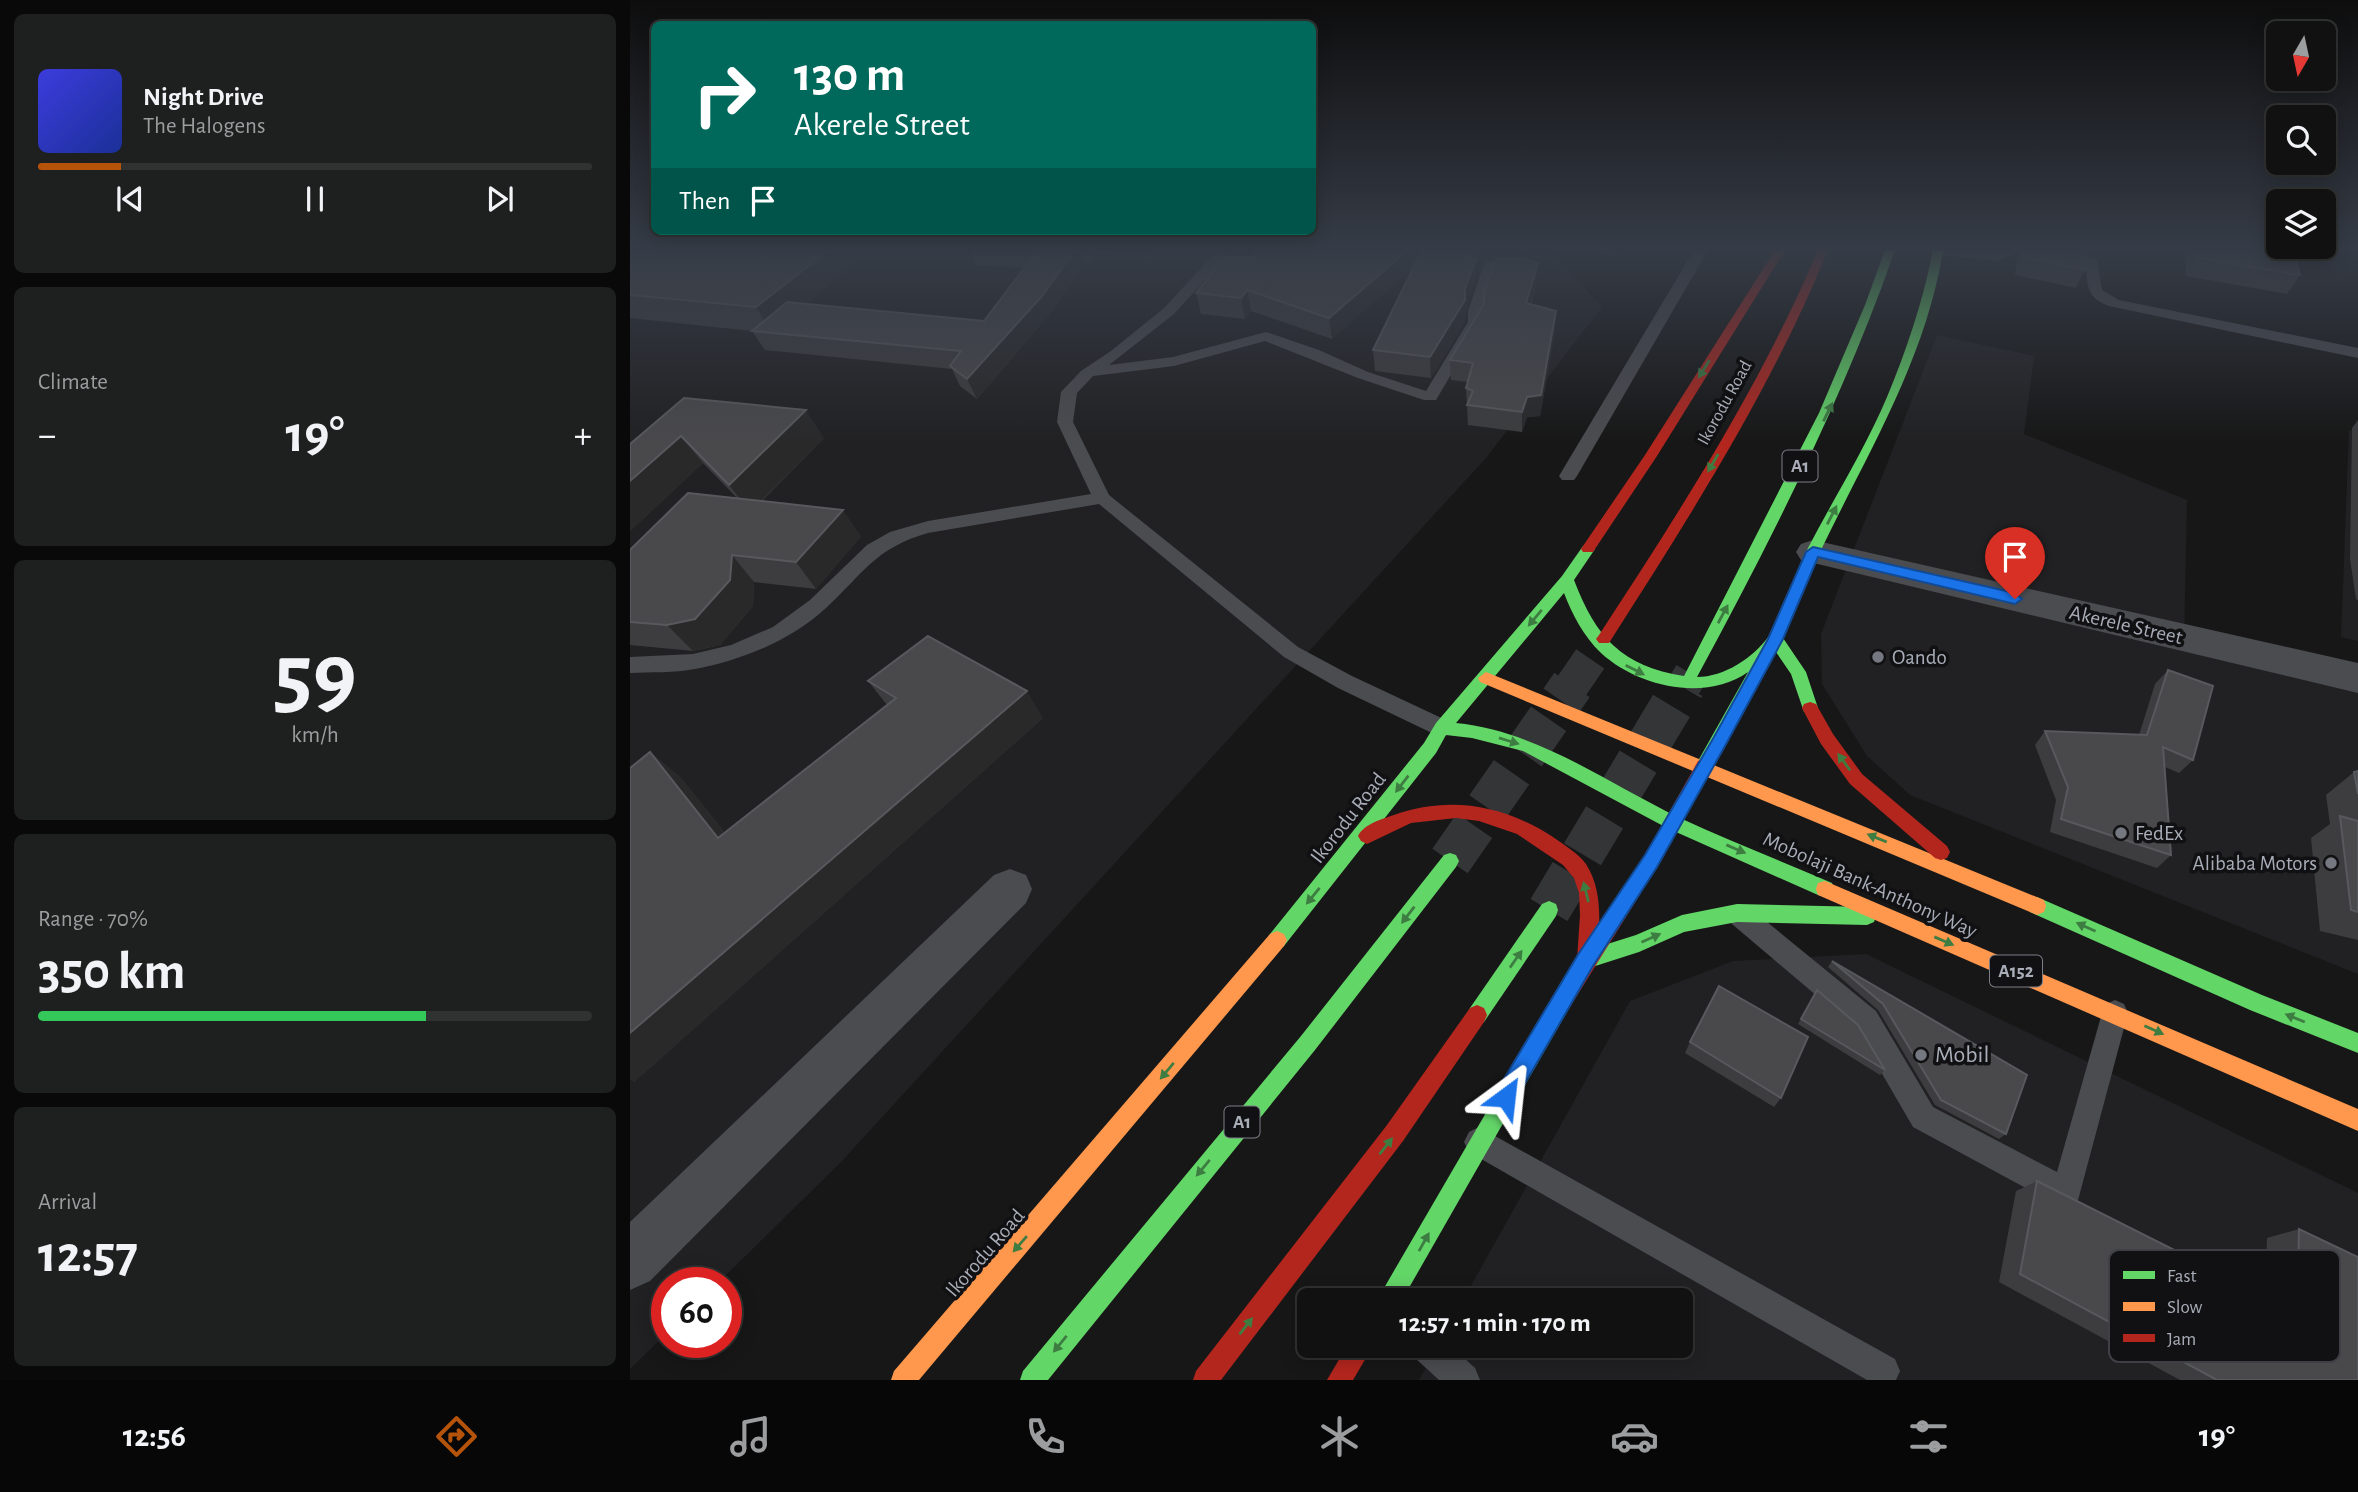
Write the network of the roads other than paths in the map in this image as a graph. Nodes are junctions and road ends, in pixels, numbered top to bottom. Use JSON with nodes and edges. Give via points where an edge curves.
{"nodes":[{"id":1,"x":1165,"y":314,"type":"edge"},
{"id":2,"x":1475,"y":314,"type":"edge"},
{"id":3,"x":1665,"y":314,"type":"edge"},
{"id":4,"x":1740,"y":314,"type":"edge"},
{"id":5,"x":1794,"y":314,"type":"edge"},
{"id":6,"x":1868,"y":314,"type":"edge"},
{"id":7,"x":1923,"y":314,"type":"edge"},
{"id":8,"x":2163,"y":314,"type":"edge"},
{"id":9,"x":2358,"y":353,"type":"edge"},
{"id":10,"x":1086,"y":374,"type":"junction"},
{"id":11,"x":1568,"y":476,"type":"dead end"},
{"id":12,"x":1102,"y":498,"type":"junction"},
{"id":13,"x":1813,"y":552,"type":"junction"},
{"id":14,"x":1567,"y":580,"type":"junction"},
{"id":15,"x":1604,"y":639,"type":"tunnel mouth"},
{"id":16,"x":1775,"y":639,"type":"junction"},
{"id":17,"x":630,"y":665,"type":"edge"},
{"id":18,"x":1691,"y":674,"type":"tunnel mouth"},
{"id":19,"x":1486,"y":678,"type":"junction"},
{"id":20,"x":2358,"y":678,"type":"edge"},
{"id":21,"x":1442,"y":728,"type":"junction"},
{"id":22,"x":1702,"y":769,"type":"junction"},
{"id":23,"x":1673,"y":823,"type":"junction"},
{"id":24,"x":1355,"y":843,"type":"junction"},
{"id":25,"x":1450,"y":861,"type":"tunnel mouth"},
{"id":26,"x":1966,"y":874,"type":"junction"},
{"id":27,"x":1010,"y":889,"type":"dead end"},
{"id":28,"x":1549,"y":911,"type":"tunnel mouth"},
{"id":29,"x":1737,"y":913,"type":"junction"},
{"id":30,"x":1889,"y":917,"type":"junction"},
{"id":31,"x":1586,"y":960,"type":"junction"},
{"id":32,"x":2115,"y":1013,"type":"junction"},
{"id":33,"x":2358,"y":1043,"type":"edge"},
{"id":34,"x":2358,"y":1120,"type":"edge"},
{"id":35,"x":1479,"y":1142,"type":"junction"},
{"id":36,"x":630,"y":1261,"type":"edge"},
{"id":37,"x":1397,"y":1288,"type":"edge"},
{"id":38,"x":1353,"y":1358,"type":"edge"},
{"id":39,"x":1440,"y":1358,"type":"edge"},
{"id":40,"x":1883,"y":1371,"type":"dead end"},
{"id":41,"x":903,"y":1380,"type":"edge"},
{"id":42,"x":1032,"y":1380,"type":"edge"},
{"id":43,"x":1205,"y":1380,"type":"edge"},
{"id":44,"x":1339,"y":1380,"type":"edge"},
{"id":45,"x":1463,"y":1380,"type":"edge"}],
"edges":[{"from":1,"to":10,"type":"lane"},
{"from":2,"to":10,"type":"lane","via":[[1475,322],[1430,397],[1266,336],[1174,361]]},
{"from":3,"to":11,"type":"lane"},
{"from":4,"to":14,"type":"main road","name":"Ikorodu Road","one_way":true},
{"from":5,"to":15,"type":"main road","name":"Ikorodu Road","one_way":true,"via":[[1753,395]]},
{"from":18,"to":6,"type":"main road","number":"A1","one_way":true,"via":[[1831,405]]},
{"from":13,"to":7,"type":"main road","one_way":true,"via":[[1892,399]]},
{"from":8,"to":9,"type":"lane"},
{"from":10,"to":12,"type":"lane","via":[[1069,393],[1066,422]]},
{"from":12,"to":17,"type":"lane","via":[[896,536],[874,549],[817,606],[780,632],[693,663]]},
{"from":12,"to":21,"type":"lane","via":[[1291,652]]},
{"from":13,"to":16,"type":"main road"},
{"from":13,"to":20,"type":"street","name":"Akerele Street"},
{"from":14,"to":16,"type":"main road","one_way":true,"via":[[1578,611],[1604,649],[1648,677],[1698,682],[1723,679]]},
{"from":14,"to":19,"type":"main road","name":"Ikorodu Road","one_way":true},
{"from":16,"to":22,"type":"main road"},
{"from":26,"to":16,"type":"main road","one_way":true,"via":[[1856,779],[1827,739],[1798,672]]},
{"from":19,"to":21,"type":"main road","name":"Ikorodu Road"},
{"from":19,"to":22,"type":"main road","name":"Mobolaji Bank-Anthony Way"},
{"from":21,"to":23,"type":"main road","name":"Mobolaji Bank-Anthony Way","number":"A152","one_way":true,"via":[[1472,731],[1527,747]]},
{"from":21,"to":24,"type":"main road","name":"Ikorodu Road","one_way":true},
{"from":22,"to":23,"type":"main road"},
{"from":26,"to":22,"type":"main road","name":"Mobolaji Bank-Anthony Way","one_way":true},
{"from":23,"to":30,"type":"main road","name":"Mobolaji Bank-Anthony Way","number":"A152","one_way":true},
{"from":23,"to":31,"type":"main road"},
{"from":31,"to":24,"type":"main road","one_way":true,"via":[[1591,909],[1581,872],[1558,849],[1527,831],[1486,815],[1422,811],[1393,819]]},
{"from":24,"to":41,"type":"main road","name":"Ikorodu Road","one_way":true,"via":[[1248,977]]},
{"from":25,"to":42,"type":"main road","number":"A1","one_way":true,"via":[[1308,1043]]},
{"from":33,"to":26,"type":"main road","name":"Mobolaji Bank-Anthony Way","one_way":true},
{"from":27,"to":36,"type":"street"},
{"from":43,"to":28,"type":"main road","one_way":true,"via":[[1395,1133]]},
{"from":29,"to":30,"type":"main road","number":"A152"},
{"from":31,"to":29,"type":"main road","number":"A152","one_way":true,"via":[[1682,924]]},
{"from":29,"to":32,"type":"lane","via":[[1866,1020],[1923,1117],[2066,1193]]},
{"from":30,"to":32,"type":"main road","name":"Mobolaji Bank-Anthony Way","number":"A152","one_way":true},
{"from":31,"to":35,"type":"main road"},
{"from":32,"to":34,"type":"main road","name":"Mobolaji Bank-Anthony Way","number":"A152","one_way":true},
{"from":37,"to":35,"type":"main road","one_way":true},
{"from":35,"to":40,"type":"lane"},
{"from":38,"to":44,"type":"main road"},
{"from":39,"to":45,"type":"lane"}]}
